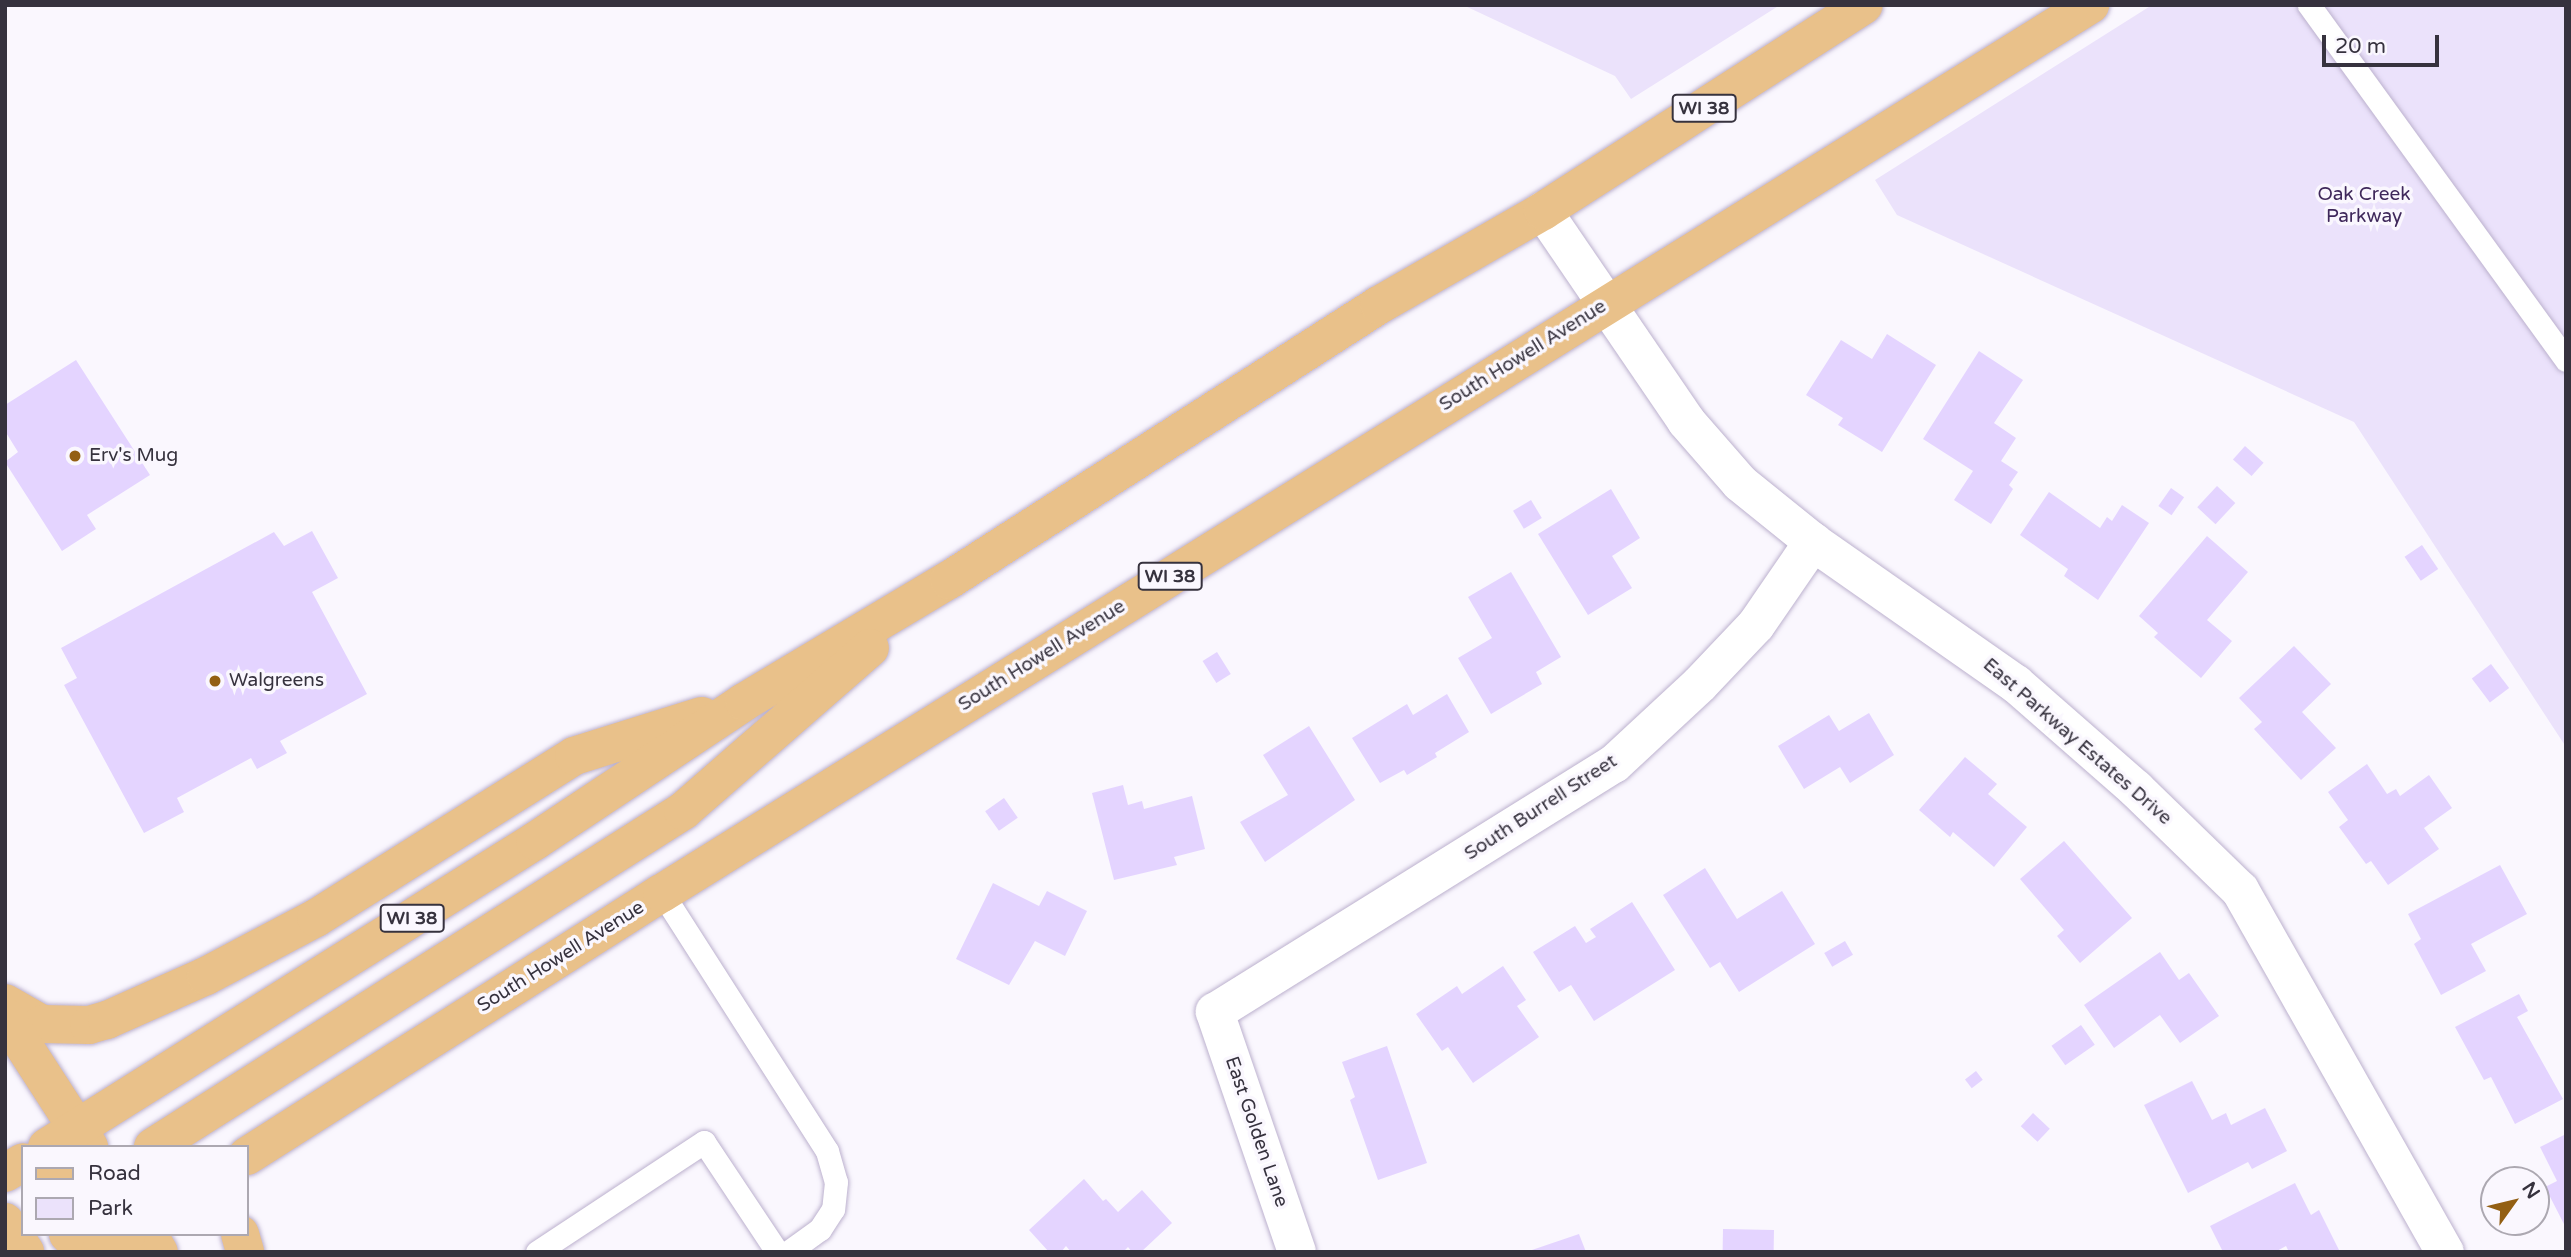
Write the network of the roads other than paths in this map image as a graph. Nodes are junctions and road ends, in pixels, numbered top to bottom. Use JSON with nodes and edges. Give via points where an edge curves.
{"nodes":[{"id":1,"x":1864,"y":5,"type":"edge"},
{"id":2,"x":2090,"y":5,"type":"edge"},
{"id":3,"x":2309,"y":5,"type":"edge"},
{"id":4,"x":1543,"y":211,"type":"junction"},
{"id":5,"x":1606,"y":304,"type":"junction"},
{"id":6,"x":2566,"y":360,"type":"edge"},
{"id":7,"x":1813,"y":542,"type":"junction"},
{"id":8,"x":949,"y":580,"type":"junction"},
{"id":9,"x":744,"y":702,"type":"junction"},
{"id":10,"x":662,"y":893,"type":"junction"},
{"id":11,"x":5,"y":1003,"type":"edge"},
{"id":12,"x":1215,"y":1012,"type":"joint"},
{"id":13,"x":5,"y":1017,"type":"edge"},
{"id":14,"x":70,"y":1142,"type":"edge"},
{"id":15,"x":156,"y":1145,"type":"edge"},
{"id":16,"x":249,"y":1158,"type":"edge"},
{"id":17,"x":21,"y":1163,"type":"edge"},
{"id":18,"x":5,"y":1173,"type":"edge"},
{"id":19,"x":70,"y":1236,"type":"edge"},
{"id":20,"x":124,"y":1236,"type":"edge"},
{"id":21,"x":149,"y":1236,"type":"edge"},
{"id":22,"x":87,"y":1252,"type":"edge"},
{"id":23,"x":100,"y":1252,"type":"edge"},
{"id":24,"x":159,"y":1252,"type":"edge"},
{"id":25,"x":537,"y":1252,"type":"edge"},
{"id":26,"x":776,"y":1252,"type":"edge"},
{"id":27,"x":788,"y":1252,"type":"edge"},
{"id":28,"x":1297,"y":1252,"type":"edge"},
{"id":29,"x":2445,"y":1252,"type":"edge"}],
"edges":[{"from":1,"to":4,"type":"main road","number":"WI 38"},
{"from":2,"to":5,"type":"main road","name":"South Howell Avenue","number":"WI 38"},
{"from":3,"to":6,"type":"lane"},
{"from":4,"to":5,"type":"street","name":"East Parkway Estates Drive"},
{"from":4,"to":8,"type":"main road","number":"WI 38","via":[[1379,305]]},
{"from":5,"to":7,"type":"street","name":"East Parkway Estates Drive","via":[[1686,421],[1740,483]]},
{"from":5,"to":10,"type":"main road","name":"South Howell Avenue","number":"WI 38"},
{"from":7,"to":12,"type":"street","name":"South Burrell Street","via":[[1756,625],[1614,764]]},
{"from":7,"to":29,"type":"street","name":"East Parkway Estates Drive","via":[[2016,684],[2136,789],[2240,890]]},
{"from":8,"to":9,"type":"main road","number":"WI 38"},
{"from":8,"to":15,"type":"main road","via":[[683,811]]},
{"from":9,"to":11,"type":"main road","via":[[574,756],[316,918],[206,976],[107,1020],[89,1025],[41,1024]]},
{"from":9,"to":14,"type":"main road","number":"WI 38"},
{"from":10,"to":16,"type":"main road","name":"South Howell Avenue","number":"WI 38"},
{"from":10,"to":27,"type":"lane","via":[[827,1151],[836,1182],[833,1209],[820,1229]]},
{"from":12,"to":28,"type":"street","name":"East Golden Lane"},
{"from":13,"to":14,"type":"main road"},
{"from":17,"to":18,"type":"main road"},
{"from":19,"to":22,"type":"main road"},
{"from":20,"to":23,"type":"main road"},
{"from":21,"to":24,"type":"main road"},
{"from":25,"to":26,"type":"lane","via":[[704,1142]]}]}
